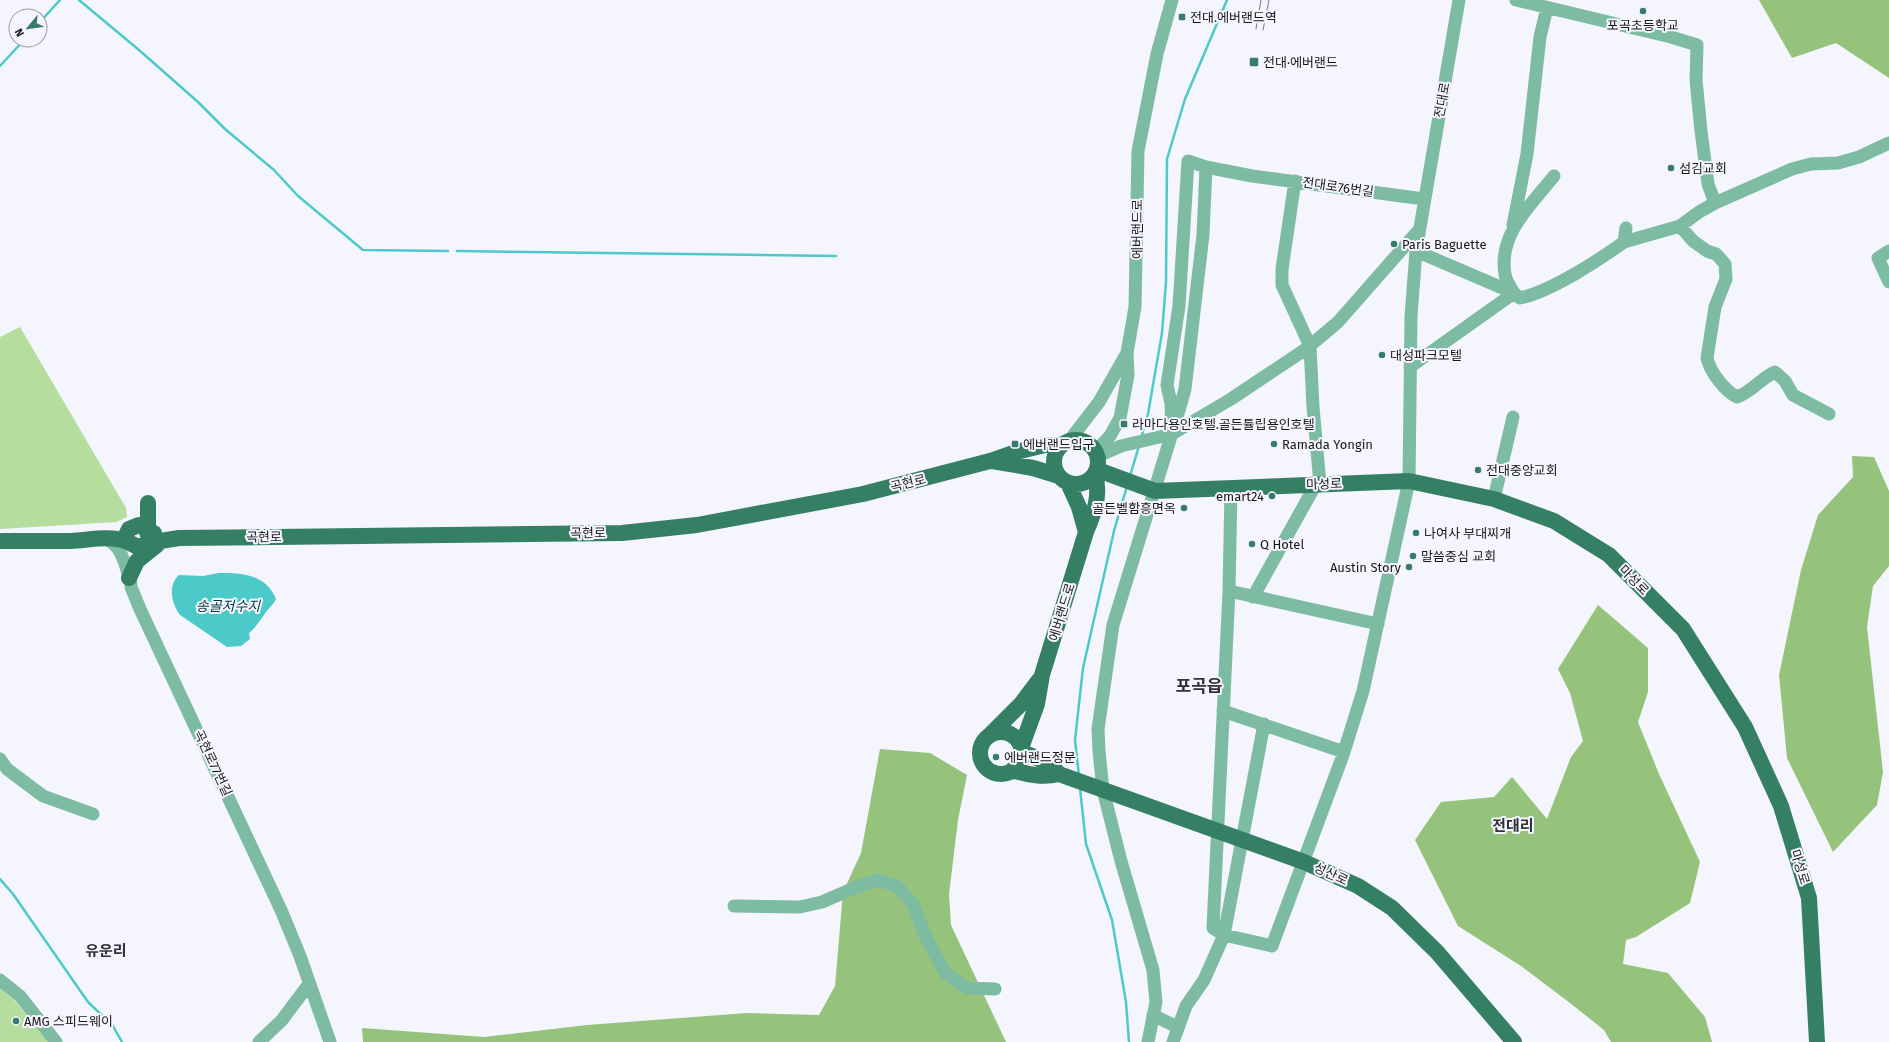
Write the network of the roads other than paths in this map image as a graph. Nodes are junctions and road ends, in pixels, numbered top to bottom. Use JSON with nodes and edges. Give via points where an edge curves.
{"nodes":[{"id":1,"x":1172,"y":0,"type":"edge"},
{"id":2,"x":1459,"y":0,"type":"edge"},
{"id":3,"x":1516,"y":0,"type":"edge"},
{"id":4,"x":1547,"y":8,"type":"junction"},
{"id":5,"x":1889,"y":143,"type":"edge"},
{"id":6,"x":1206,"y":167,"type":"junction"},
{"id":7,"x":1554,"y":176,"type":"dead end"},
{"id":8,"x":1295,"y":181,"type":"junction"},
{"id":9,"x":1424,"y":199,"type":"junction"},
{"id":10,"x":1715,"y":203,"type":"junction"},
{"id":11,"x":1680,"y":226,"type":"junction"},
{"id":12,"x":1626,"y":228,"type":"dead end"},
{"id":13,"x":1512,"y":229,"type":"junction"},
{"id":14,"x":1418,"y":231,"type":"junction"},
{"id":15,"x":1624,"y":242,"type":"junction"},
{"id":16,"x":1416,"y":251,"type":"junction"},
{"id":17,"x":1889,"y":251,"type":"edge"},
{"id":18,"x":1889,"y":282,"type":"edge"},
{"id":19,"x":1514,"y":293,"type":"junction"},
{"id":20,"x":1310,"y":346,"type":"junction"},
{"id":21,"x":1127,"y":353,"type":"junction"},
{"id":22,"x":1410,"y":367,"type":"junction"},
{"id":23,"x":1829,"y":414,"type":"dead end"},
{"id":24,"x":1512,"y":417,"type":"dead end"},
{"id":25,"x":1166,"y":435,"type":"junction"},
{"id":26,"x":1066,"y":443,"type":"junction"},
{"id":27,"x":990,"y":461,"type":"junction"},
{"id":28,"x":1100,"y":466,"type":"junction"},
{"id":29,"x":1063,"y":480,"type":"junction"},
{"id":30,"x":1409,"y":481,"type":"junction"},
{"id":31,"x":1318,"y":484,"type":"junction"},
{"id":32,"x":1151,"y":489,"type":"junction"},
{"id":33,"x":1231,"y":489,"type":"junction"},
{"id":34,"x":1494,"y":499,"type":"junction"},
{"id":35,"x":148,"y":503,"type":"junction"},
{"id":36,"x":132,"y":526,"type":"junction"},
{"id":37,"x":1086,"y":532,"type":"junction"},
{"id":38,"x":104,"y":538,"type":"junction"},
{"id":39,"x":146,"y":538,"type":"junction"},
{"id":40,"x":179,"y":538,"type":"junction"},
{"id":41,"x":0,"y":541,"type":"edge"},
{"id":42,"x":128,"y":542,"type":"junction"},
{"id":43,"x":129,"y":578,"type":"junction"},
{"id":44,"x":1229,"y":591,"type":"junction"},
{"id":45,"x":1253,"y":597,"type":"junction"},
{"id":46,"x":1378,"y":624,"type":"junction"},
{"id":47,"x":1042,"y":675,"type":"junction"},
{"id":48,"x":1223,"y":711,"type":"junction"},
{"id":49,"x":1264,"y":724,"type":"junction"},
{"id":50,"x":991,"y":734,"type":"junction"},
{"id":51,"x":1021,"y":750,"type":"junction"},
{"id":52,"x":1344,"y":752,"type":"junction"},
{"id":53,"x":0,"y":759,"type":"edge"},
{"id":54,"x":1012,"y":770,"type":"junction"},
{"id":55,"x":1059,"y":774,"type":"junction"},
{"id":56,"x":1099,"y":789,"type":"junction"},
{"id":57,"x":93,"y":814,"type":"dead end"},
{"id":58,"x":1218,"y":831,"type":"junction"},
{"id":59,"x":1243,"y":841,"type":"junction"},
{"id":60,"x":1304,"y":862,"type":"junction"},
{"id":61,"x":734,"y":906,"type":"dead end"},
{"id":62,"x":1224,"y":935,"type":"junction"},
{"id":63,"x":0,"y":980,"type":"edge"},
{"id":64,"x":309,"y":984,"type":"junction"},
{"id":65,"x":995,"y":989,"type":"dead end"},
{"id":66,"x":1153,"y":1015,"type":"junction"},
{"id":67,"x":1177,"y":1027,"type":"junction"},
{"id":68,"x":56,"y":1042,"type":"edge"},
{"id":69,"x":259,"y":1042,"type":"edge"},
{"id":70,"x":330,"y":1042,"type":"edge"},
{"id":71,"x":1148,"y":1042,"type":"edge"},
{"id":72,"x":1173,"y":1042,"type":"edge"},
{"id":73,"x":1514,"y":1042,"type":"edge"},
{"id":74,"x":1817,"y":1042,"type":"edge"}],
"edges":[{"from":1,"to":21,"type":"street","name":"에버랜드로","via":[[1157,54],[1138,151],[1136,307]]},
{"from":2,"to":9,"type":"street","name":"전대로"},
{"from":3,"to":4,"type":"street"},
{"from":4,"to":10,"type":"street","via":[[1697,45],[1696,80],[1701,131],[1708,184]]},
{"from":4,"to":13,"type":"street","via":[[1540,37],[1527,154]]},
{"from":5,"to":10,"type":"street","via":[[1838,163],[1811,164],[1792,169]]},
{"from":6,"to":8,"type":"street","name":"전대로76번길"},
{"from":6,"to":25,"type":"street","via":[[1203,235],[1185,389]]},
{"from":6,"to":25,"type":"street","name":"전대로76번길","via":[[1188,161],[1179,306],[1167,385],[1171,404]]},
{"from":7,"to":13,"type":"street"},
{"from":8,"to":9,"type":"street","name":"전대로76번길"},
{"from":8,"to":20,"type":"street","via":[[1282,285]]},
{"from":9,"to":14,"type":"street","name":"전대로"},
{"from":10,"to":11,"type":"street"},
{"from":11,"to":15,"type":"street"},
{"from":11,"to":23,"type":"street","via":[[1693,241],[1716,254],[1725,264],[1726,279],[1715,307],[1707,358],[1708,364],[1730,393],[1737,396],[1746,393],[1767,375],[1775,372],[1785,381],[1793,394]]},
{"from":12,"to":15,"type":"street"},
{"from":13,"to":19,"type":"street","via":[[1503,255],[1505,276]]},
{"from":14,"to":16,"type":"street","name":"전대로"},
{"from":14,"to":20,"type":"street","via":[[1338,322]]},
{"from":15,"to":19,"type":"street","via":[[1594,262],[1540,291],[1520,298]]},
{"from":16,"to":19,"type":"street"},
{"from":16,"to":22,"type":"street","name":"전대로"},
{"from":17,"to":18,"type":"street","via":[[1878,258]]},
{"from":19,"to":22,"type":"street"},
{"from":20,"to":25,"type":"street","via":[[1231,399]]},
{"from":20,"to":31,"type":"street"},
{"from":21,"to":26,"type":"street","via":[[1099,402]]},
{"from":21,"to":28,"type":"street","name":"에버랜드로","via":[[1128,375],[1120,418],[1110,436]]},
{"from":22,"to":30,"type":"street","name":"전대로"},
{"from":24,"to":34,"type":"street"},
{"from":25,"to":28,"type":"street","via":[[1121,446]]},
{"from":25,"to":32,"type":"street"},
{"from":26,"to":27,"type":"main road","name":"곡현로","via":[[1044,445]]},
{"from":26,"to":28,"type":"main road","via":[[1084,442]]},
{"from":26,"to":29,"type":"main road","via":[[1055,456],[1056,470]]},
{"from":27,"to":29,"type":"main road","via":[[1033,468]]},
{"from":27,"to":40,"type":"main road","name":"곡현로","via":[[863,494],[696,526],[637,531]]},
{"from":28,"to":29,"type":"main road","name":"에버랜드로","via":[[1091,480],[1080,484]]},
{"from":28,"to":32,"type":"main road","name":"마성로"},
{"from":28,"to":37,"type":"main road","name":"에버랜드로","via":[[1098,496]]},
{"from":29,"to":37,"type":"main road","via":[[1079,507]]},
{"from":30,"to":31,"type":"main road","name":"마성로"},
{"from":30,"to":34,"type":"main road","name":"마성로"},
{"from":30,"to":46,"type":"street","name":"전대로"},
{"from":31,"to":33,"type":"main road","name":"마성로"},
{"from":31,"to":45,"type":"street"},
{"from":32,"to":33,"type":"main road","name":"마성로"},
{"from":32,"to":56,"type":"street","via":[[1113,625],[1098,729]]},
{"from":33,"to":44,"type":"street"},
{"from":34,"to":74,"type":"main road","name":"마성로","via":[[1554,521],[1609,554],[1683,630],[1745,727],[1780,806],[1809,898]]},
{"from":35,"to":36,"type":"main road"},
{"from":35,"to":38,"type":"main road","via":[[128,526]]},
{"from":35,"to":39,"type":"main road"},
{"from":35,"to":40,"type":"main road","via":[[152,518],[158,527]]},
{"from":36,"to":38,"type":"main road"},
{"from":36,"to":39,"type":"main road","via":[[143,526]]},
{"from":36,"to":42,"type":"main road","via":[[126,535]]},
{"from":37,"to":47,"type":"main road","name":"에버랜드로"},
{"from":38,"to":41,"type":"main road"},
{"from":38,"to":42,"type":"main road"},
{"from":38,"to":43,"type":"street","via":[[119,550]]},
{"from":39,"to":40,"type":"main road"},
{"from":39,"to":42,"type":"main road","via":[[134,547]]},
{"from":39,"to":43,"type":"street","via":[[130,564]]},
{"from":40,"to":43,"type":"main road","via":[[166,541],[147,552],[134,566]]},
{"from":42,"to":43,"type":"street"},
{"from":43,"to":64,"type":"street","name":"곡현로77번길","via":[[140,609],[281,910]]},
{"from":44,"to":45,"type":"street"},
{"from":44,"to":48,"type":"street"},
{"from":45,"to":46,"type":"street"},
{"from":46,"to":52,"type":"street","name":"전대로","via":[[1363,691]]},
{"from":47,"to":50,"type":"main road","via":[[1021,704]]},
{"from":47,"to":51,"type":"main road","name":"에버랜드로","via":[[1037,704]]},
{"from":48,"to":49,"type":"street"},
{"from":48,"to":58,"type":"street"},
{"from":49,"to":52,"type":"street"},
{"from":49,"to":59,"type":"street"},
{"from":50,"to":51,"type":"main road","via":[[1006,732],[1013,736]]},
{"from":50,"to":54,"type":"main road","via":[[982,743],[980,758],[991,771],[998,773]]},
{"from":51,"to":54,"type":"main road","via":[[1019,762]]},
{"from":51,"to":55,"type":"main road","via":[[1048,763]]},
{"from":52,"to":60,"type":"street","name":"전대로"},
{"from":53,"to":57,"type":"street","via":[[7,769],[43,796]]},
{"from":54,"to":55,"type":"main road","via":[[1047,777]]},
{"from":55,"to":56,"type":"main road","name":"성산로"},
{"from":56,"to":58,"type":"main road","name":"성산로"},
{"from":56,"to":66,"type":"street","via":[[1153,970],[1156,1002]]},
{"from":58,"to":59,"type":"main road","name":"성산로"},
{"from":58,"to":62,"type":"street","via":[[1213,928]]},
{"from":59,"to":60,"type":"main road","name":"성산로"},
{"from":59,"to":62,"type":"street"},
{"from":60,"to":62,"type":"street","name":"전대로","via":[[1272,946]]},
{"from":60,"to":73,"type":"main road","name":"성산로","via":[[1358,886],[1392,908],[1437,952]]},
{"from":61,"to":65,"type":"street","via":[[800,907],[822,902],[877,880],[897,886],[913,904],[924,933],[946,973],[967,988]]},
{"from":62,"to":67,"type":"street","via":[[1204,980],[1186,1006]]},
{"from":63,"to":68,"type":"street","via":[[20,996]]},
{"from":64,"to":69,"type":"street","via":[[282,1020]]},
{"from":64,"to":70,"type":"street","name":"곡현로77번길"},
{"from":66,"to":67,"type":"street"},
{"from":66,"to":71,"type":"street"},
{"from":67,"to":72,"type":"street"}]}
